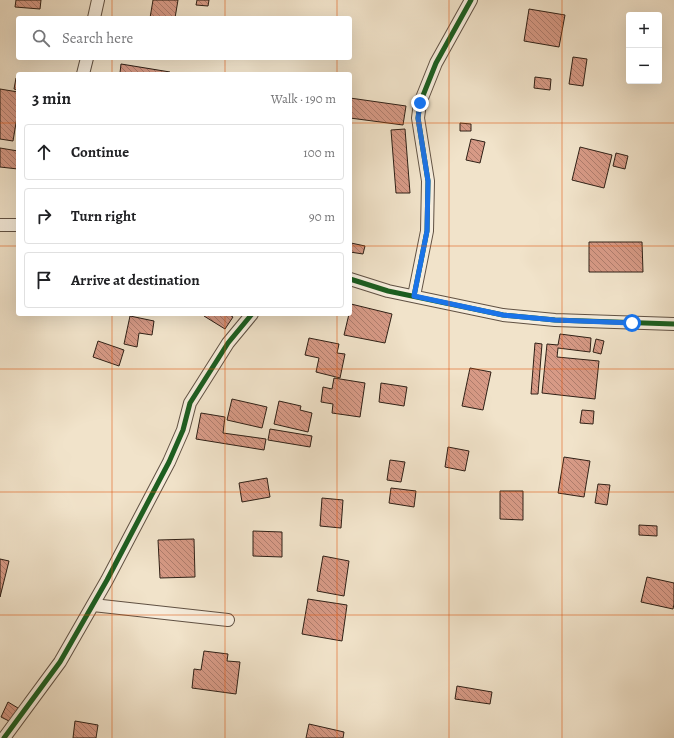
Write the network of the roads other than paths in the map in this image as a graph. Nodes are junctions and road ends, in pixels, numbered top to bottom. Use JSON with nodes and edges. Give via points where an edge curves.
{"nodes":[{"id":1,"x":98,"y":0,"type":"edge"},
{"id":2,"x":472,"y":0,"type":"edge"},
{"id":3,"x":94,"y":16,"type":"edge"},
{"id":4,"x":86,"y":60,"type":"edge"},
{"id":5,"x":84,"y":72,"type":"edge"},
{"id":6,"x":16,"y":225,"type":"edge"},
{"id":7,"x":0,"y":226,"type":"edge"},
{"id":8,"x":352,"y":280,"type":"edge"},
{"id":9,"x":414,"y":296,"type":"junction"},
{"id":10,"x":250,"y":316,"type":"edge"},
{"id":11,"x":674,"y":324,"type":"edge"},
{"id":12,"x":93,"y":606,"type":"junction"},
{"id":13,"x":228,"y":620,"type":"dead end"},
{"id":14,"x":4,"y":738,"type":"edge"}],
"edges":[{"from":1,"to":3,"type":"street"},
{"from":2,"to":9,"type":"street","via":[[436,63],[420,103],[418,118],[428,181],[427,231]]},
{"from":4,"to":5,"type":"street"},
{"from":6,"to":7,"type":"street"},
{"from":8,"to":9,"type":"street"},
{"from":9,"to":11,"type":"street","via":[[503,315],[555,320]]},
{"from":10,"to":12,"type":"street","via":[[228,343],[190,403],[183,430],[169,462]]},
{"from":12,"to":13,"type":"street"},
{"from":12,"to":14,"type":"street","via":[[60,662]]}]}
